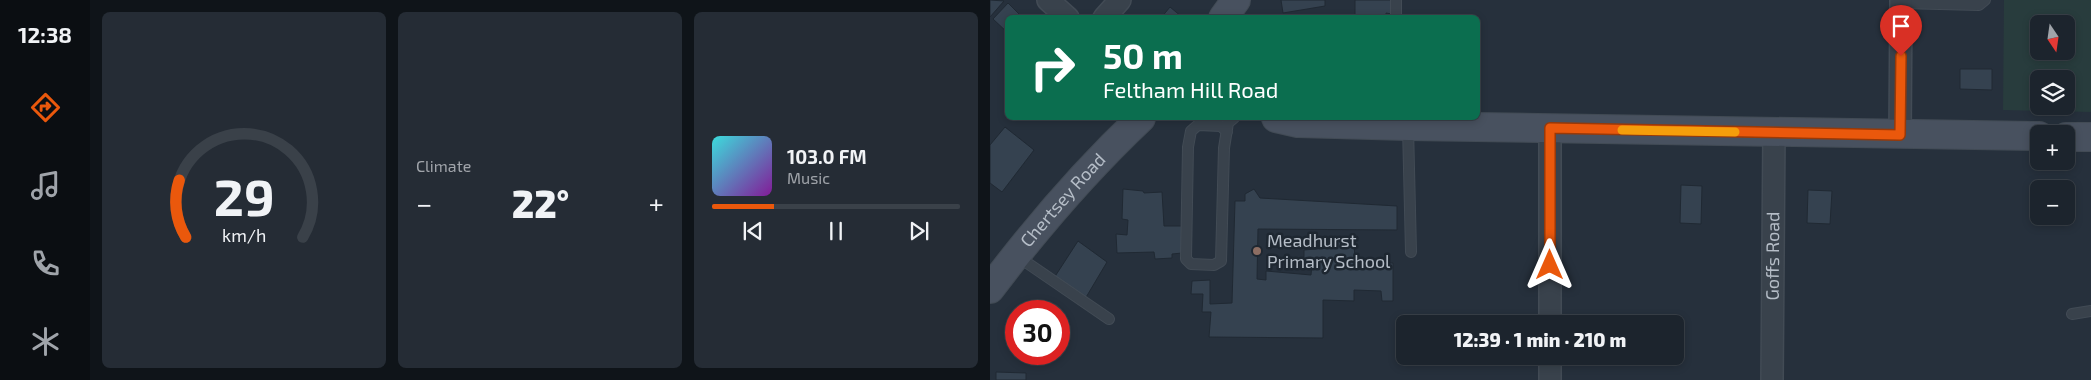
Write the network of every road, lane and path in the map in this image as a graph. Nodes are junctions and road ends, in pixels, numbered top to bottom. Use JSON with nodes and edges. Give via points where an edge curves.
{"nodes":[{"id":1,"x":1048,"y":0,"type":"edge"},
{"id":2,"x":1120,"y":0,"type":"edge"},
{"id":3,"x":1236,"y":0,"type":"edge"},
{"id":4,"x":1396,"y":0,"type":"edge"},
{"id":5,"x":1985,"y":0,"type":"edge"},
{"id":6,"x":1901,"y":1,"type":"edge"},
{"id":7,"x":1065,"y":15,"type":"edge"},
{"id":8,"x":1107,"y":15,"type":"edge"},
{"id":9,"x":1225,"y":15,"type":"edge"},
{"id":10,"x":1396,"y":15,"type":"edge"},
{"id":11,"x":1139,"y":120,"type":"edge"},
{"id":12,"x":1232,"y":120,"type":"edge"},
{"id":13,"x":1287,"y":120,"type":"edge"},
{"id":14,"x":1401,"y":123,"type":"edge"},
{"id":15,"x":1550,"y":128,"type":"junction"},
{"id":16,"x":1227,"y":132,"type":"junction"},
{"id":17,"x":1774,"y":132,"type":"junction"},
{"id":18,"x":1900,"y":135,"type":"junction"},
{"id":19,"x":2030,"y":136,"type":"edge"},
{"id":20,"x":2075,"y":137,"type":"edge"},
{"id":21,"x":2091,"y":137,"type":"edge"},
{"id":22,"x":1411,"y":252,"type":"dead end"},
{"id":23,"x":1016,"y":256,"type":"junction"},
{"id":24,"x":993,"y":278,"type":"edge"},
{"id":25,"x":2091,"y":311,"type":"edge"},
{"id":26,"x":2072,"y":314,"type":"dead end"},
{"id":27,"x":1550,"y":315,"type":"edge"},
{"id":28,"x":1109,"y":319,"type":"dead end"},
{"id":29,"x":1550,"y":365,"type":"edge"},
{"id":30,"x":1550,"y":380,"type":"edge"},
{"id":31,"x":1772,"y":380,"type":"edge"}],
"edges":[{"from":1,"to":7,"type":"street"},
{"from":2,"to":8,"type":"street"},
{"from":3,"to":9,"type":"street"},
{"from":4,"to":10,"type":"lane"},
{"from":5,"to":6,"type":"lane","via":[[1979,5]]},
{"from":6,"to":18,"type":"street"},
{"from":11,"to":23,"type":"street","name":"Chertsey Road","via":[[1107,150]]},
{"from":12,"to":16,"type":"lane"},
{"from":13,"to":14,"type":"street"},
{"from":14,"to":15,"type":"street"},
{"from":14,"to":22,"type":"lane"},
{"from":15,"to":17,"type":"street"},
{"from":15,"to":27,"type":"street"},
{"from":16,"to":16,"type":"lane","via":[[1221,126],[1198,125],[1192,131],[1188,147],[1186,258],[1191,264],[1214,265],[1221,261]]},
{"from":17,"to":18,"type":"street"},
{"from":17,"to":31,"type":"street","name":"Goffs Road"},
{"from":18,"to":19,"type":"street"},
{"from":20,"to":21,"type":"street"},
{"from":23,"to":24,"type":"street","name":"Chertsey Road"},
{"from":23,"to":28,"type":"lane"},
{"from":25,"to":26,"type":"lane"},
{"from":29,"to":30,"type":"street"}]}
